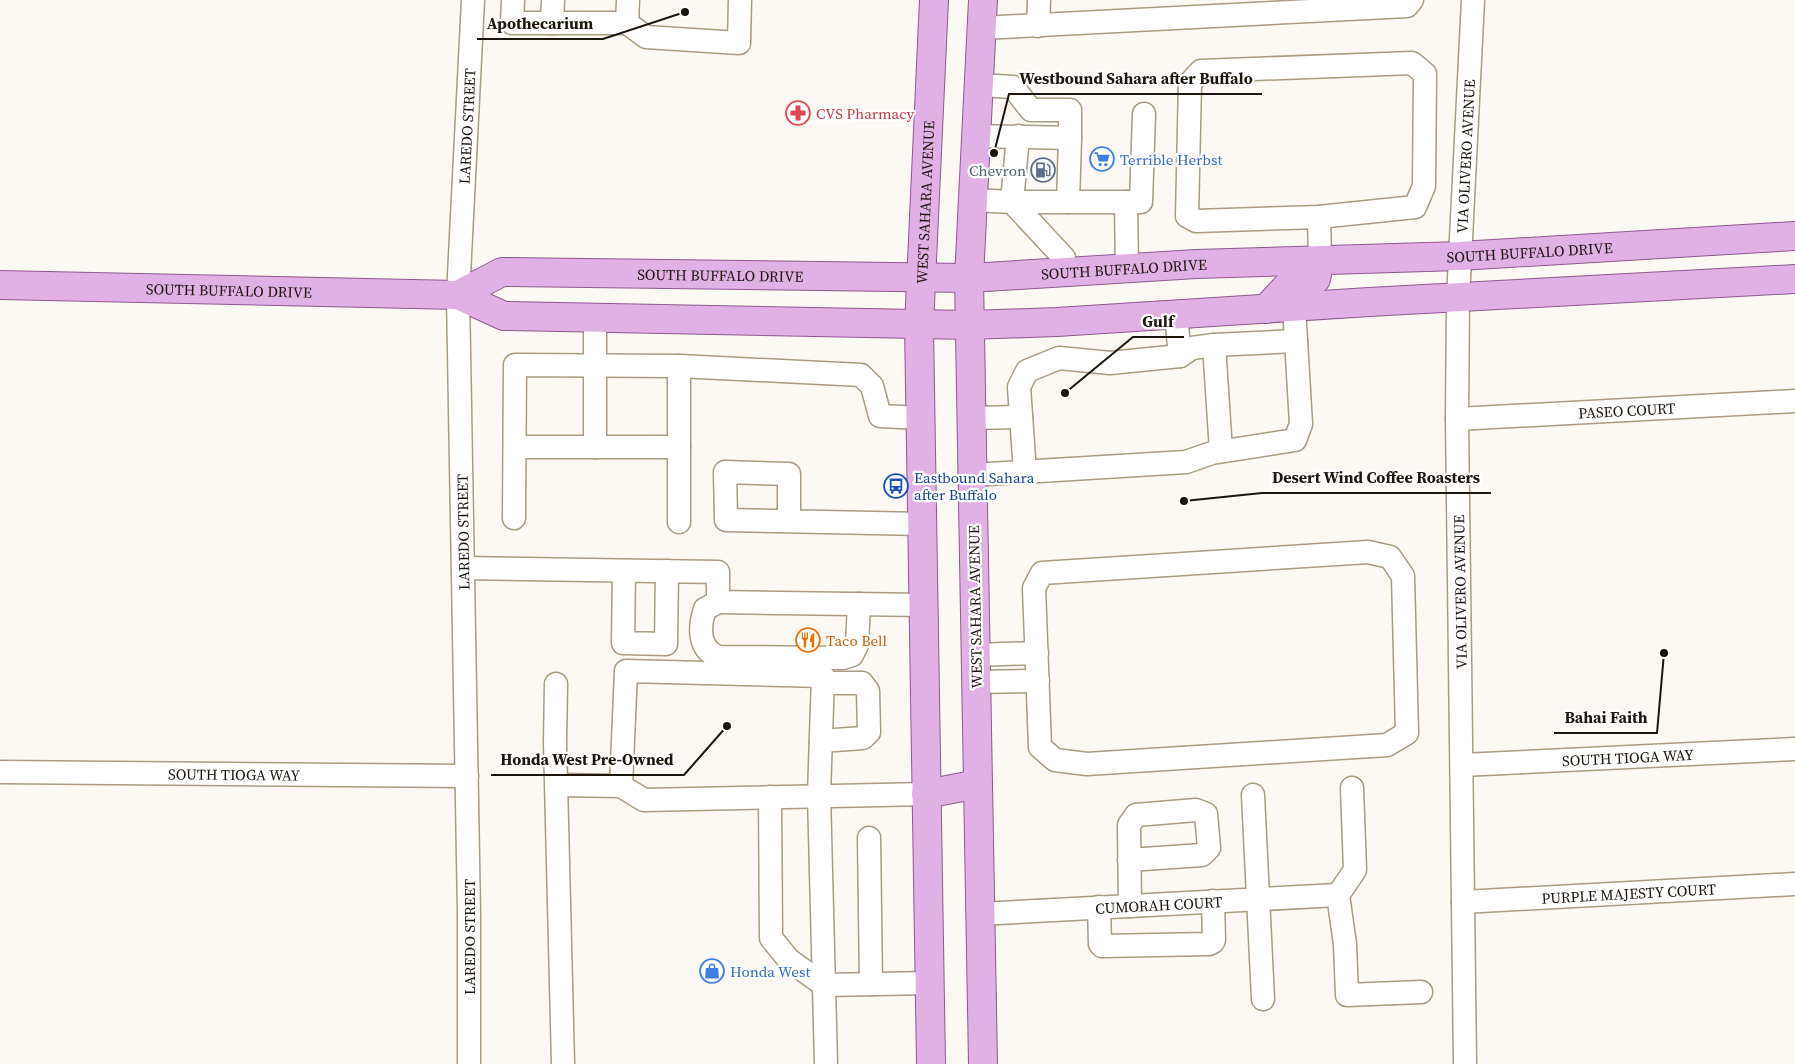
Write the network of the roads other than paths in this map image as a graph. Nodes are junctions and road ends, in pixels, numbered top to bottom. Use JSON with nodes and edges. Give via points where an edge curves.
{"nodes":[{"id":1,"x":473,"y":0,"type":"edge"},
{"id":2,"x":513,"y":0,"type":"edge"},
{"id":3,"x":553,"y":0,"type":"edge"},
{"id":4,"x":628,"y":0,"type":"edge"},
{"id":5,"x":740,"y":0,"type":"edge"},
{"id":6,"x":934,"y":0,"type":"edge"},
{"id":7,"x":983,"y":0,"type":"edge"},
{"id":8,"x":1039,"y":0,"type":"edge"},
{"id":9,"x":1412,"y":0,"type":"edge"},
{"id":10,"x":1473,"y":0,"type":"edge"},
{"id":11,"x":552,"y":23,"type":"junction"},
{"id":12,"x":627,"y":23,"type":"junction"},
{"id":13,"x":1038,"y":26,"type":"junction"},
{"id":14,"x":982,"y":28,"type":"junction"},
{"id":15,"x":979,"y":85,"type":"junction"},
{"id":16,"x":1144,"y":114,"type":"dead end"},
{"id":17,"x":976,"y":136,"type":"junction"},
{"id":18,"x":1018,"y":136,"type":"junction"},
{"id":19,"x":1070,"y":138,"type":"junction"},
{"id":20,"x":973,"y":200,"type":"junction"},
{"id":21,"x":1012,"y":202,"type":"junction"},
{"id":22,"x":1068,"y":202,"type":"junction"},
{"id":23,"x":1126,"y":202,"type":"junction"},
{"id":24,"x":1319,"y":217,"type":"junction"},
{"id":25,"x":1795,"y":236,"type":"edge"},
{"id":26,"x":1460,"y":256,"type":"junction"},
{"id":27,"x":1320,"y":260,"type":"junction"},
{"id":28,"x":1126,"y":270,"type":"junction"},
{"id":29,"x":1065,"y":273,"type":"junction"},
{"id":30,"x":920,"y":278,"type":"junction"},
{"id":31,"x":969,"y":278,"type":"junction"},
{"id":32,"x":1795,"y":279,"type":"edge"},
{"id":33,"x":0,"y":285,"type":"edge"},
{"id":34,"x":458,"y":295,"type":"junction"},
{"id":35,"x":1458,"y":298,"type":"junction"},
{"id":36,"x":1294,"y":307,"type":"junction"},
{"id":37,"x":1266,"y":309,"type":"junction"},
{"id":38,"x":1176,"y":315,"type":"junction"},
{"id":39,"x":595,"y":318,"type":"junction"},
{"id":40,"x":1058,"y":322,"type":"junction"},
{"id":41,"x":919,"y":326,"type":"junction"},
{"id":42,"x":970,"y":326,"type":"junction"},
{"id":43,"x":1296,"y":341,"type":"junction"},
{"id":44,"x":1214,"y":345,"type":"junction"},
{"id":45,"x":1180,"y":356,"type":"junction"},
{"id":46,"x":1060,"y":358,"type":"junction"},
{"id":47,"x":595,"y":366,"type":"junction"},
{"id":48,"x":679,"y":366,"type":"junction"},
{"id":49,"x":1795,"y":401,"type":"edge"},
{"id":50,"x":1021,"y":417,"type":"junction"},
{"id":51,"x":921,"y":418,"type":"junction"},
{"id":52,"x":972,"y":418,"type":"junction"},
{"id":53,"x":1457,"y":418,"type":"junction"},
{"id":54,"x":515,"y":446,"type":"junction"},
{"id":55,"x":595,"y":447,"type":"junction"},
{"id":56,"x":679,"y":447,"type":"junction"},
{"id":57,"x":1221,"y":451,"type":"junction"},
{"id":58,"x":1025,"y":472,"type":"junction"},
{"id":59,"x":973,"y":475,"type":"junction"},
{"id":60,"x":514,"y":518,"type":"dead end"},
{"id":61,"x":789,"y":521,"type":"dead end"},
{"id":62,"x":679,"y":522,"type":"dead end"},
{"id":63,"x":923,"y":524,"type":"junction"},
{"id":64,"x":464,"y":568,"type":"junction"},
{"id":65,"x":624,"y":570,"type":"junction"},
{"id":66,"x":667,"y":571,"type":"junction"},
{"id":67,"x":718,"y":602,"type":"junction"},
{"id":68,"x":860,"y":604,"type":"junction"},
{"id":69,"x":924,"y":605,"type":"junction"},
{"id":70,"x":1037,"y":654,"type":"junction"},
{"id":71,"x":975,"y":655,"type":"junction"},
{"id":72,"x":1038,"y":681,"type":"junction"},
{"id":73,"x":976,"y":682,"type":"junction"},
{"id":74,"x":823,"y":683,"type":"junction"},
{"id":75,"x":556,"y":684,"type":"dead end"},
{"id":76,"x":821,"y":741,"type":"junction"},
{"id":77,"x":1795,"y":750,"type":"edge"},
{"id":78,"x":1462,"y":765,"type":"junction"},
{"id":79,"x":0,"y":772,"type":"edge"},
{"id":80,"x":467,"y":776,"type":"junction"},
{"id":81,"x":978,"y":784,"type":"junction"},
{"id":82,"x":557,"y":785,"type":"junction"},
{"id":83,"x":621,"y":786,"type":"junction"},
{"id":84,"x":1352,"y":788,"type":"dead end"},
{"id":85,"x":926,"y":794,"type":"junction"},
{"id":86,"x":819,"y":795,"type":"junction"},
{"id":87,"x":1253,"y":795,"type":"dead end"},
{"id":88,"x":770,"y":797,"type":"junction"},
{"id":89,"x":869,"y":838,"type":"dead end"},
{"id":90,"x":1129,"y":860,"type":"dead end"},
{"id":91,"x":1795,"y":884,"type":"edge"},
{"id":92,"x":1338,"y":895,"type":"junction"},
{"id":93,"x":1259,"y":899,"type":"junction"},
{"id":94,"x":1213,"y":901,"type":"junction"},
{"id":95,"x":1463,"y":902,"type":"junction"},
{"id":96,"x":1130,"y":906,"type":"junction"},
{"id":97,"x":1099,"y":907,"type":"junction"},
{"id":98,"x":980,"y":914,"type":"junction"},
{"id":99,"x":930,"y":982,"type":"junction"},
{"id":100,"x":871,"y":984,"type":"junction"},
{"id":101,"x":824,"y":985,"type":"junction"},
{"id":102,"x":1421,"y":992,"type":"dead end"},
{"id":103,"x":1263,"y":999,"type":"dead end"},
{"id":104,"x":469,"y":1064,"type":"edge"},
{"id":105,"x":563,"y":1064,"type":"edge"},
{"id":106,"x":826,"y":1064,"type":"edge"},
{"id":107,"x":931,"y":1064,"type":"edge"},
{"id":108,"x":983,"y":1064,"type":"edge"},
{"id":109,"x":1466,"y":1064,"type":"edge"}],
"edges":[{"from":1,"to":34,"type":"street","name":"LAREDO STREET"},
{"from":2,"to":11,"type":"street","via":[[512,23]]},
{"from":3,"to":11,"type":"street"},
{"from":4,"to":12,"type":"street"},
{"from":5,"to":12,"type":"street","via":[[739,43],[646,38]]},
{"from":6,"to":30,"type":"main road","name":"WEST SAHARA AVENUE"},
{"from":7,"to":14,"type":"main road","name":"WEST SAHARA AVENUE"},
{"from":8,"to":13,"type":"street"},
{"from":9,"to":13,"type":"street","via":[[1407,6]]},
{"from":10,"to":26,"type":"street","name":"VIA OLIVERO AVENUE"},
{"from":11,"to":12,"type":"street"},
{"from":13,"to":14,"type":"street"},
{"from":14,"to":15,"type":"main road","name":"WEST SAHARA AVENUE"},
{"from":15,"to":17,"type":"main road","name":"WEST SAHARA AVENUE"},
{"from":15,"to":19,"type":"street","via":[[1013,87],[1032,110],[1070,110]]},
{"from":16,"to":23,"type":"street","via":[[1140,202]]},
{"from":17,"to":18,"type":"street"},
{"from":17,"to":20,"type":"main road","name":"WEST SAHARA AVENUE"},
{"from":18,"to":19,"type":"street"},
{"from":18,"to":21,"type":"street"},
{"from":19,"to":22,"type":"street"},
{"from":20,"to":21,"type":"street"},
{"from":20,"to":31,"type":"main road","name":"WEST SAHARA AVENUE"},
{"from":21,"to":22,"type":"street"},
{"from":21,"to":29,"type":"street","via":[[1064,258]]},
{"from":22,"to":23,"type":"street"},
{"from":23,"to":28,"type":"street"},
{"from":24,"to":24,"type":"street","via":[[1415,207],[1424,186],[1425,74],[1412,63],[1201,71],[1190,83],[1187,216],[1196,221]]},
{"from":24,"to":27,"type":"street"},
{"from":25,"to":26,"type":"main road","name":"SOUTH BUFFALO DRIVE"},
{"from":26,"to":27,"type":"main road","name":"SOUTH BUFFALO DRIVE"},
{"from":26,"to":35,"type":"street","name":"VIA OLIVERO AVENUE"},
{"from":27,"to":28,"type":"main road","name":"SOUTH BUFFALO DRIVE"},
{"from":27,"to":37,"type":"main road","via":[[1316,279],[1289,284]]},
{"from":28,"to":29,"type":"main road","name":"SOUTH BUFFALO DRIVE"},
{"from":29,"to":31,"type":"main road","name":"SOUTH BUFFALO DRIVE"},
{"from":30,"to":31,"type":"main road","name":"SOUTH BUFFALO DRIVE"},
{"from":30,"to":34,"type":"main road","name":"SOUTH BUFFALO DRIVE","via":[[502,272]]},
{"from":30,"to":41,"type":"main road","name":"WEST SAHARA AVENUE"},
{"from":31,"to":42,"type":"main road","name":"WEST SAHARA AVENUE"},
{"from":32,"to":35,"type":"main road","name":"SOUTH BUFFALO DRIVE"},
{"from":33,"to":34,"type":"main road","name":"SOUTH BUFFALO DRIVE"},
{"from":34,"to":39,"type":"main road","name":"SOUTH BUFFALO DRIVE","via":[[504,316]]},
{"from":34,"to":64,"type":"street","name":"LAREDO STREET"},
{"from":35,"to":36,"type":"main road","name":"SOUTH BUFFALO DRIVE"},
{"from":35,"to":53,"type":"street","name":"VIA OLIVERO AVENUE"},
{"from":36,"to":37,"type":"main road","name":"SOUTH BUFFALO DRIVE"},
{"from":36,"to":43,"type":"street"},
{"from":37,"to":38,"type":"main road","name":"SOUTH BUFFALO DRIVE"},
{"from":38,"to":40,"type":"main road","name":"SOUTH BUFFALO DRIVE"},
{"from":38,"to":45,"type":"street"},
{"from":39,"to":41,"type":"main road","name":"SOUTH BUFFALO DRIVE"},
{"from":39,"to":47,"type":"street"},
{"from":40,"to":42,"type":"main road","name":"SOUTH BUFFALO DRIVE"},
{"from":40,"to":46,"type":"street"},
{"from":41,"to":42,"type":"main road","name":"SOUTH BUFFALO DRIVE"},
{"from":41,"to":51,"type":"main road","name":"WEST SAHARA AVENUE"},
{"from":42,"to":52,"type":"main road","name":"WEST SAHARA AVENUE"},
{"from":43,"to":44,"type":"street"},
{"from":43,"to":57,"type":"street","via":[[1301,424],[1295,440]]},
{"from":44,"to":45,"type":"street","via":[[1192,348]]},
{"from":44,"to":57,"type":"street"},
{"from":45,"to":46,"type":"street","via":[[1110,363]]},
{"from":46,"to":50,"type":"street","via":[[1027,371],[1019,388]]},
{"from":47,"to":48,"type":"street"},
{"from":47,"to":54,"type":"street","via":[[515,365]]},
{"from":47,"to":55,"type":"street"},
{"from":48,"to":51,"type":"street","via":[[861,374],[872,386],[880,416]]},
{"from":48,"to":56,"type":"street"},
{"from":49,"to":53,"type":"street","name":"PASEO COURT"},
{"from":50,"to":52,"type":"street"},
{"from":50,"to":58,"type":"street"},
{"from":51,"to":63,"type":"main road","name":"WEST SAHARA AVENUE"},
{"from":52,"to":59,"type":"main road","name":"WEST SAHARA AVENUE"},
{"from":53,"to":78,"type":"street","name":"VIA OLIVERO AVENUE"},
{"from":54,"to":55,"type":"street"},
{"from":54,"to":60,"type":"street"},
{"from":55,"to":56,"type":"street"},
{"from":56,"to":62,"type":"street"},
{"from":57,"to":58,"type":"street","via":[[1186,462]]},
{"from":58,"to":59,"type":"street"},
{"from":59,"to":71,"type":"main road","name":"WEST SAHARA AVENUE"},
{"from":61,"to":63,"type":"street"},
{"from":63,"to":69,"type":"main road","name":"WEST SAHARA AVENUE"},
{"from":64,"to":65,"type":"street"},
{"from":64,"to":80,"type":"street","name":"LAREDO STREET"},
{"from":65,"to":66,"type":"street"},
{"from":65,"to":66,"type":"street","via":[[623,643],[657,644],[666,644]]},
{"from":66,"to":67,"type":"street","via":[[718,572]]},
{"from":67,"to":68,"type":"street"},
{"from":67,"to":68,"type":"street","via":[[705,609],[701,633],[709,653],[718,657],[842,658],[852,655],[857,645]]},
{"from":68,"to":69,"type":"street"},
{"from":69,"to":85,"type":"main road","name":"WEST SAHARA AVENUE"},
{"from":70,"to":71,"type":"street"},
{"from":70,"to":72,"type":"street"},
{"from":70,"to":72,"type":"street","via":[[1034,588],[1042,573],[1368,552],[1390,557],[1403,576],[1407,733],[1388,745],[1087,764],[1055,760],[1040,747]]},
{"from":71,"to":73,"type":"main road","name":"WEST SAHARA AVENUE"},
{"from":72,"to":73,"type":"street"},
{"from":73,"to":81,"type":"main road","name":"WEST SAHARA AVENUE"},
{"from":74,"to":76,"type":"street"},
{"from":74,"to":76,"type":"street","via":[[862,683],[868,691],[869,732],[863,738]]},
{"from":74,"to":83,"type":"street","via":[[823,676],[626,670]]},
{"from":75,"to":82,"type":"street"},
{"from":76,"to":86,"type":"street"},
{"from":77,"to":78,"type":"street","name":"SOUTH TIOGA WAY"},
{"from":78,"to":95,"type":"street","name":"VIA OLIVERO AVENUE"},
{"from":79,"to":80,"type":"street","name":"SOUTH TIOGA WAY"},
{"from":80,"to":104,"type":"street","name":"LAREDO STREET"},
{"from":81,"to":85,"type":"main road"},
{"from":81,"to":98,"type":"main road","name":"WEST SAHARA AVENUE"},
{"from":82,"to":83,"type":"street"},
{"from":82,"to":105,"type":"street"},
{"from":83,"to":88,"type":"street","via":[[644,800]]},
{"from":84,"to":92,"type":"street","via":[[1355,870]]},
{"from":85,"to":86,"type":"street"},
{"from":85,"to":99,"type":"main road","name":"WEST SAHARA AVENUE"},
{"from":86,"to":88,"type":"street"},
{"from":86,"to":101,"type":"street"},
{"from":87,"to":93,"type":"street"},
{"from":88,"to":101,"type":"street","via":[[771,938],[789,960]]},
{"from":89,"to":100,"type":"street"},
{"from":90,"to":96,"type":"street"},
{"from":91,"to":95,"type":"street","name":"PURPLE MAJESTY COURT"},
{"from":92,"to":93,"type":"street","name":"CUMORAH COURT"},
{"from":92,"to":102,"type":"street","via":[[1345,944],[1347,995]]},
{"from":93,"to":94,"type":"street","name":"CUMORAH COURT"},
{"from":93,"to":103,"type":"street"},
{"from":94,"to":96,"type":"street","name":"CUMORAH COURT"},
{"from":94,"to":97,"type":"street","via":[[1214,942],[1209,944],[1102,946]]},
{"from":95,"to":109,"type":"street","name":"VIA OLIVERO AVENUE"},
{"from":96,"to":97,"type":"street","name":"CUMORAH COURT"},
{"from":97,"to":98,"type":"street","name":"CUMORAH COURT"},
{"from":98,"to":108,"type":"main road","name":"WEST SAHARA AVENUE"},
{"from":99,"to":100,"type":"street"},
{"from":99,"to":107,"type":"main road","name":"WEST SAHARA AVENUE"},
{"from":100,"to":101,"type":"street"},
{"from":101,"to":106,"type":"street"}]}
